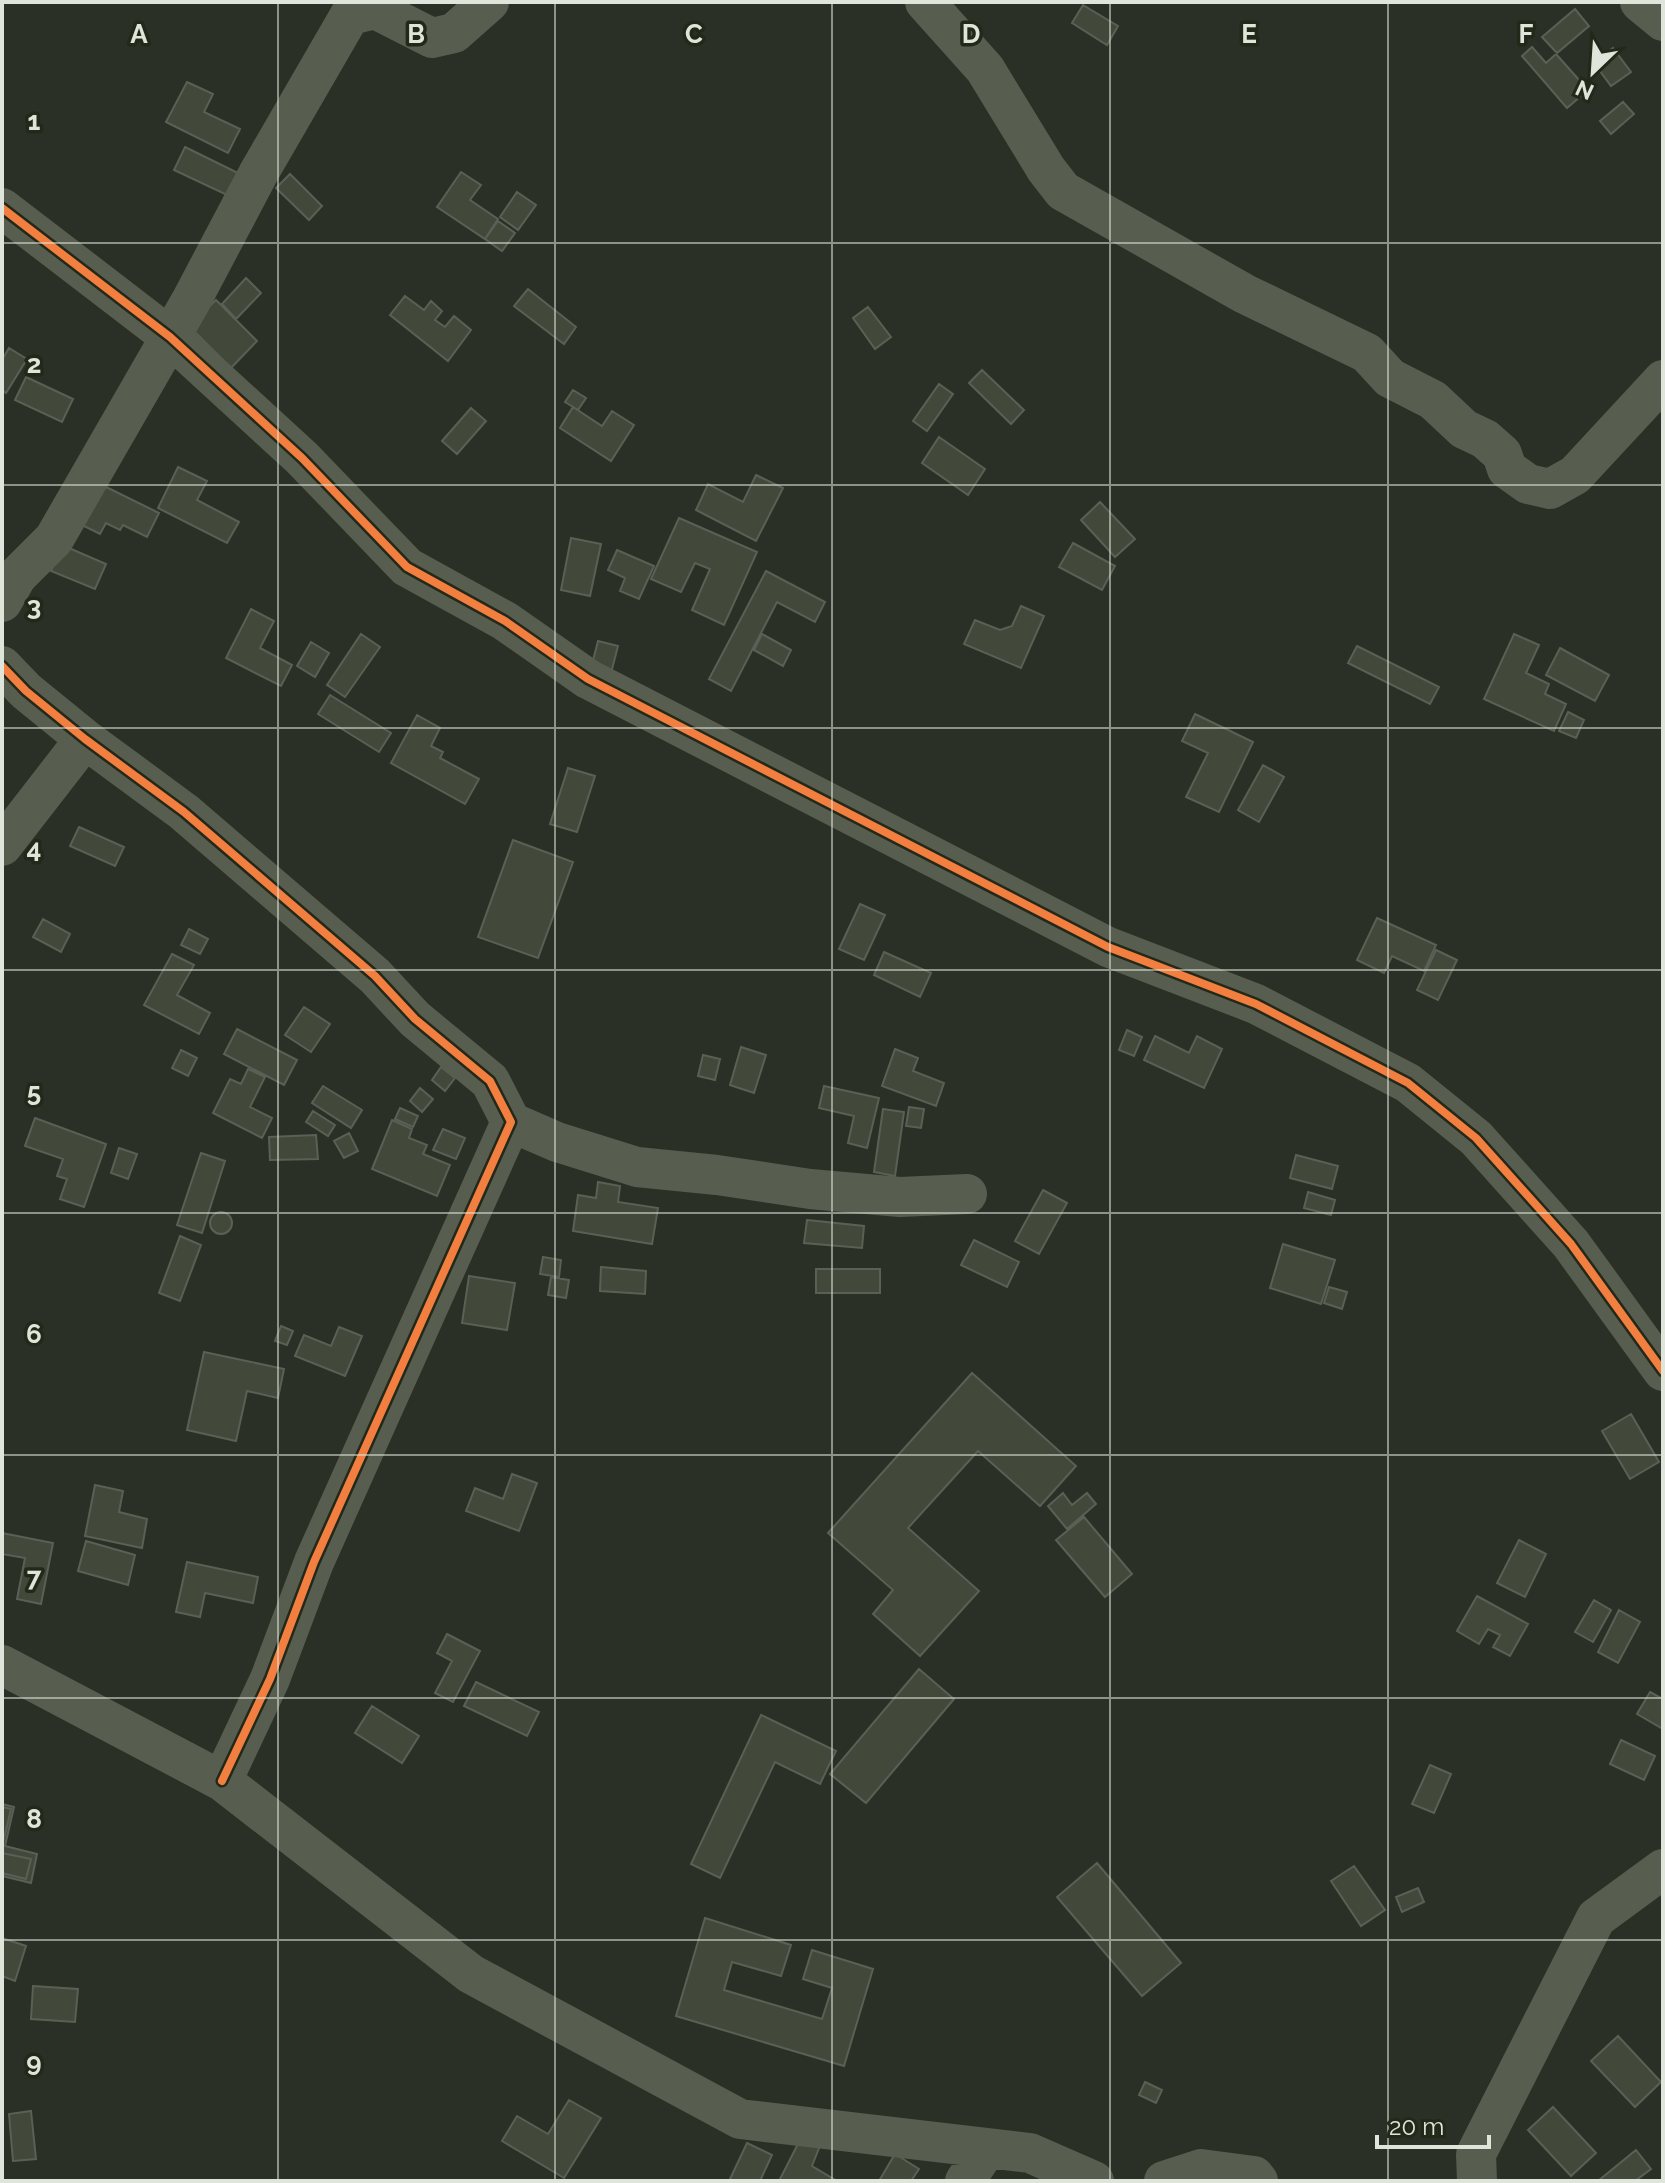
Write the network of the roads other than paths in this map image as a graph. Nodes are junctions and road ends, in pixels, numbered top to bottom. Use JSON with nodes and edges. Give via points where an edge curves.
{"nodes":[{"id":1,"x":489,"y":2,"type":"edge"},
{"id":2,"x":925,"y":2,"type":"edge"},
{"id":3,"x":1640,"y":2,"type":"edge"},
{"id":4,"x":1663,"y":21,"type":"edge"},
{"id":5,"x":2,"y":208,"type":"edge"},
{"id":6,"x":170,"y":337,"type":"junction"},
{"id":7,"x":1663,"y":380,"type":"edge"},
{"id":8,"x":2,"y":602,"type":"edge"},
{"id":9,"x":2,"y":666,"type":"edge"},
{"id":10,"x":85,"y":739,"type":"junction"},
{"id":11,"x":2,"y":846,"type":"edge"},
{"id":12,"x":511,"y":1122,"type":"junction"},
{"id":13,"x":967,"y":1194,"type":"dead end"},
{"id":14,"x":1663,"y":1371,"type":"edge"},
{"id":15,"x":2,"y":1665,"type":"edge"},
{"id":16,"x":222,"y":1781,"type":"junction"},
{"id":17,"x":1663,"y":1869,"type":"edge"},
{"id":18,"x":987,"y":2148,"type":"junction"},
{"id":19,"x":965,"y":2181,"type":"edge"},
{"id":20,"x":1094,"y":2181,"type":"edge"},
{"id":21,"x":1164,"y":2181,"type":"edge"},
{"id":22,"x":1258,"y":2181,"type":"edge"},
{"id":23,"x":1477,"y":2181,"type":"edge"}],
"edges":[{"from":1,"to":6,"type":"street","via":[[454,33],[432,38],[375,9],[350,15]]},
{"from":2,"to":7,"type":"street","via":[[985,69],[1063,191],[1245,294],[1367,353],[1390,378],[1433,400],[1464,429],[1485,439],[1502,454],[1507,469],[1528,484],[1550,489],[1575,475]]},
{"from":3,"to":4,"type":"street"},
{"from":5,"to":6,"type":"street"},
{"from":6,"to":8,"type":"street","via":[[54,539],[17,576]]},
{"from":6,"to":14,"type":"street","via":[[302,458],[407,567],[505,621],[588,679],[1108,947],[1256,1004],[1408,1083],[1476,1138],[1571,1244]]},
{"from":9,"to":10,"type":"street"},
{"from":10,"to":11,"type":"street"},
{"from":10,"to":12,"type":"street","via":[[184,812],[375,976],[415,1019],[490,1081]]},
{"from":12,"to":13,"type":"street","via":[[637,1167],[900,1197]]},
{"from":12,"to":16,"type":"street"},
{"from":15,"to":16,"type":"street"},
{"from":16,"to":18,"type":"street","via":[[471,1974],[740,2119]]},
{"from":17,"to":23,"type":"street","via":[[1596,1918],[1476,2154]]},
{"from":18,"to":19,"type":"street"},
{"from":18,"to":20,"type":"street","via":[[1030,2153]]},
{"from":21,"to":22,"type":"street","via":[[1201,2169],[1254,2176]]}]}
